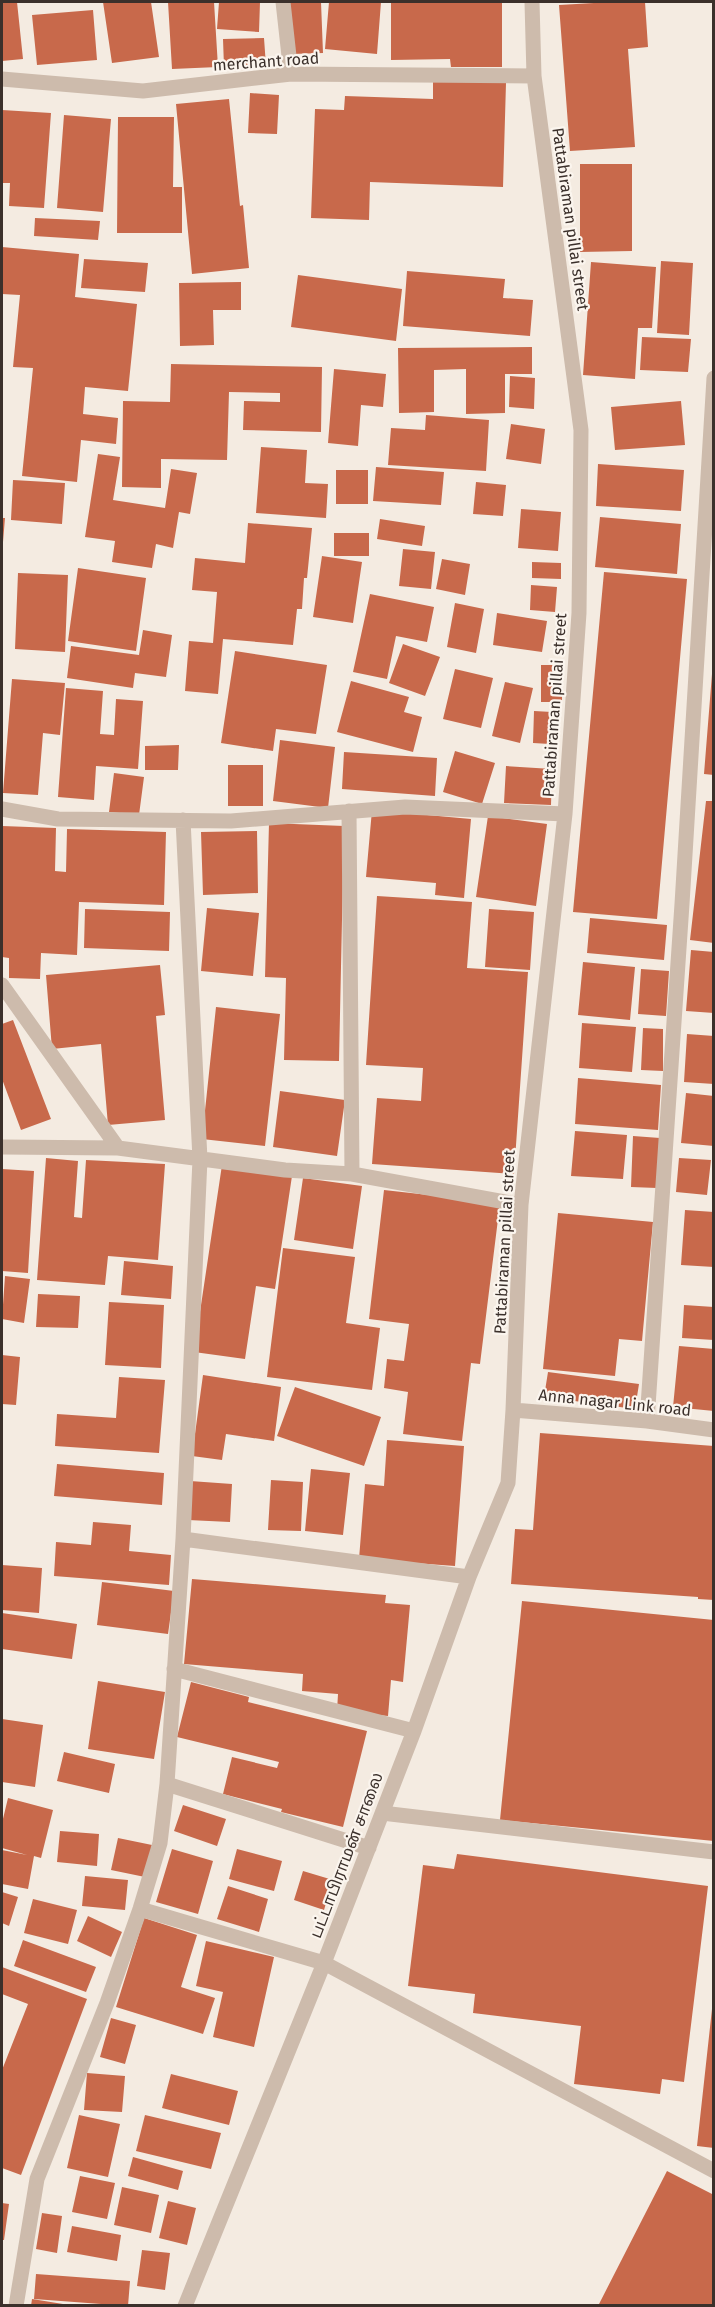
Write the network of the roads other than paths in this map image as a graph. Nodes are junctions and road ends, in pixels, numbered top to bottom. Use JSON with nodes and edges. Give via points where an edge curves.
{"nodes":[{"id":1,"x":283,"y":2,"type":"edge"},
{"id":2,"x":532,"y":2,"type":"edge"},
{"id":3,"x":291,"y":74,"type":"junction"},
{"id":4,"x":534,"y":76,"type":"junction"},
{"id":5,"x":2,"y":79,"type":"edge"},
{"id":6,"x":714,"y":378,"type":"edge"},
{"id":7,"x":2,"y":809,"type":"edge"},
{"id":8,"x":349,"y":811,"type":"junction"},
{"id":9,"x":565,"y":814,"type":"junction"},
{"id":10,"x":183,"y":820,"type":"junction"},
{"id":11,"x":2,"y":985,"type":"edge"},
{"id":12,"x":2,"y":1147,"type":"edge"},
{"id":13,"x":118,"y":1148,"type":"junction"},
{"id":14,"x":200,"y":1159,"type":"junction"},
{"id":15,"x":352,"y":1174,"type":"junction"},
{"id":16,"x":521,"y":1205,"type":"junction"},
{"id":17,"x":513,"y":1410,"type":"junction"},
{"id":18,"x":647,"y":1421,"type":"junction"},
{"id":19,"x":714,"y":1430,"type":"edge"},
{"id":20,"x":183,"y":1539,"type":"junction"},
{"id":21,"x":470,"y":1577,"type":"junction"},
{"id":22,"x":174,"y":1669,"type":"junction"},
{"id":23,"x":414,"y":1731,"type":"junction"},
{"id":24,"x":167,"y":1784,"type":"junction"},
{"id":25,"x":382,"y":1813,"type":"junction"},
{"id":26,"x":369,"y":1848,"type":"junction"},
{"id":27,"x":714,"y":1852,"type":"edge"},
{"id":28,"x":140,"y":1909,"type":"junction"},
{"id":29,"x":324,"y":1962,"type":"junction"},
{"id":30,"x":714,"y":2171,"type":"edge"},
{"id":31,"x":16,"y":2306,"type":"edge"},
{"id":32,"x":185,"y":2306,"type":"edge"}],
"edges":[{"from":1,"to":3,"type":"street"},
{"from":2,"to":4,"type":"street","name":"Pattabiraman pillai street"},
{"from":3,"to":4,"type":"street","name":"merchant road"},
{"from":3,"to":5,"type":"street","name":"merchant road","via":[[143,91]]},
{"from":4,"to":9,"type":"street","name":"Pattabiraman pillai street","via":[[580,430],[579,613]]},
{"from":6,"to":18,"type":"street"},
{"from":7,"to":10,"type":"street","via":[[58,819]]},
{"from":8,"to":9,"type":"street","via":[[405,807]]},
{"from":8,"to":10,"type":"street","via":[[231,821]]},
{"from":8,"to":15,"type":"street"},
{"from":9,"to":16,"type":"street","name":"Pattabiraman pillai street"},
{"from":10,"to":14,"type":"street"},
{"from":11,"to":13,"type":"street"},
{"from":12,"to":13,"type":"street"},
{"from":13,"to":14,"type":"street"},
{"from":14,"to":15,"type":"street"},
{"from":14,"to":20,"type":"street"},
{"from":15,"to":16,"type":"street"},
{"from":16,"to":17,"type":"street","name":"Pattabiraman pillai street"},
{"from":17,"to":18,"type":"street","name":"Anna nagar Link road"},
{"from":17,"to":21,"type":"street","name":"பட்டாபிராமன் சாலை","via":[[508,1483]]},
{"from":18,"to":19,"type":"street","name":"Anna nagar Link road"},
{"from":20,"to":21,"type":"street"},
{"from":20,"to":22,"type":"street"},
{"from":21,"to":23,"type":"street","name":"பட்டாபிராமன் சாலை"},
{"from":22,"to":23,"type":"street"},
{"from":22,"to":24,"type":"street"},
{"from":23,"to":25,"type":"street","name":"பட்டாபிராமன் சாலை"},
{"from":24,"to":26,"type":"street"},
{"from":24,"to":28,"type":"street","via":[[160,1843]]},
{"from":25,"to":26,"type":"street","name":"பட்டாபிராமன் சாலை"},
{"from":25,"to":27,"type":"street"},
{"from":26,"to":29,"type":"street","name":"பட்டாபிராமன் சாலை"},
{"from":28,"to":29,"type":"street"},
{"from":28,"to":31,"type":"street","via":[[37,2179]]},
{"from":29,"to":30,"type":"street"},
{"from":29,"to":32,"type":"street","name":"பட்டாபிராமன் சாலை"}]}
